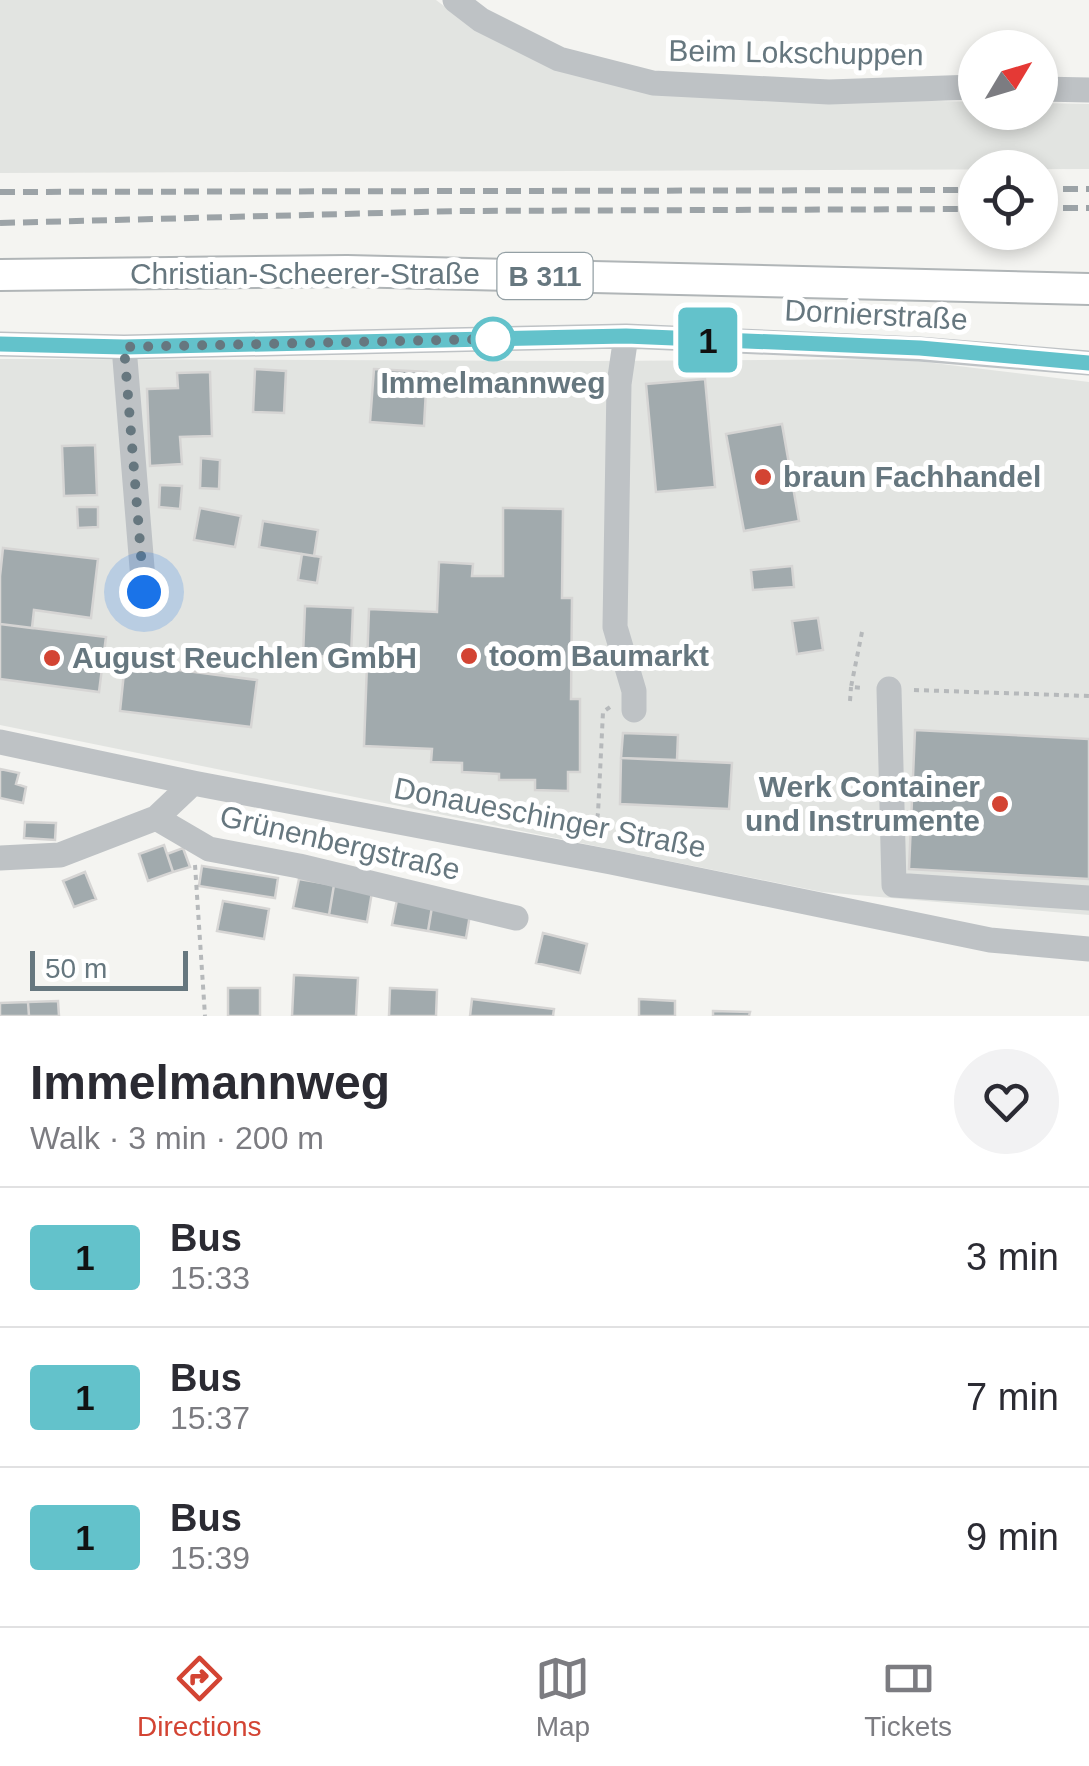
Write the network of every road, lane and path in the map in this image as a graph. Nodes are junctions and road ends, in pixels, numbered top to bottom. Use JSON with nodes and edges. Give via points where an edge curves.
{"nodes":[{"id":1,"x":455,"y":0,"type":"edge"},
{"id":2,"x":958,"y":88,"type":"edge"},
{"id":3,"x":1058,"y":89,"type":"edge"},
{"id":4,"x":1089,"y":90,"type":"edge"},
{"id":5,"x":0,"y":275,"type":"edge"},
{"id":6,"x":1089,"y":289,"type":"edge"},
{"id":7,"x":626,"y":336,"type":"junction"},
{"id":8,"x":0,"y":344,"type":"edge"},
{"id":9,"x":124,"y":347,"type":"junction"},
{"id":10,"x":1089,"y":363,"type":"edge"},
{"id":11,"x":144,"y":592,"type":"dead end"},
{"id":12,"x":862,"y":632,"type":"dead end"},
{"id":13,"x":850,"y":687,"type":"junction"},
{"id":14,"x":889,"y":689,"type":"junction"},
{"id":15,"x":1089,"y":696,"type":"edge"},
{"id":16,"x":634,"y":700,"type":"joint"},
{"id":17,"x":850,"y":701,"type":"dead end"},
{"id":18,"x":0,"y":742,"type":"edge"},
{"id":19,"x":194,"y":783,"type":"junction"},
{"id":20,"x":598,"y":813,"type":"dead end"},
{"id":21,"x":156,"y":818,"type":"junction"},
{"id":22,"x":193,"y":840,"type":"junction"},
{"id":23,"x":0,"y":858,"type":"edge"},
{"id":24,"x":1089,"y":898,"type":"edge"},
{"id":25,"x":516,"y":918,"type":"dead end"},
{"id":26,"x":1089,"y":949,"type":"edge"},
{"id":27,"x":205,"y":1016,"type":"edge"}],
"edges":[{"from":1,"to":2,"type":"street","name":"Beim Lokschuppen","via":[[560,59],[654,83],[829,92]]},
{"from":3,"to":4,"type":"street"},
{"from":5,"to":6,"type":"main road","name":"Christian-Scheerer-Straße","number":"B 311","via":[[347,271]]},
{"from":7,"to":9,"type":"street","name":"Dornierstraße"},
{"from":7,"to":10,"type":"street","name":"Dornierstraße","via":[[920,348]]},
{"from":7,"to":16,"type":"street","via":[[619,384],[614,627]]},
{"from":8,"to":9,"type":"street","name":"Dornierstraße"},
{"from":9,"to":11,"type":"street"},
{"from":12,"to":13,"type":"path"},
{"from":13,"to":14,"type":"path"},
{"from":13,"to":17,"type":"path"},
{"from":14,"to":15,"type":"path"},
{"from":14,"to":24,"type":"street","via":[[894,885]]},
{"from":16,"to":20,"type":"path","via":[[603,712]]},
{"from":18,"to":19,"type":"street","name":"Donaueschinger Straße"},
{"from":19,"to":21,"type":"street","name":"Grünenbergstraße"},
{"from":19,"to":26,"type":"street","name":"Donaueschinger Straße","via":[[990,940]]},
{"from":21,"to":22,"type":"street","name":"Grünenbergstraße"},
{"from":21,"to":23,"type":"street","name":"Grünenbergstraße","via":[[60,856]]},
{"from":22,"to":25,"type":"street","name":"Grünenbergstraße","via":[[209,850]]},
{"from":22,"to":27,"type":"path"}]}
